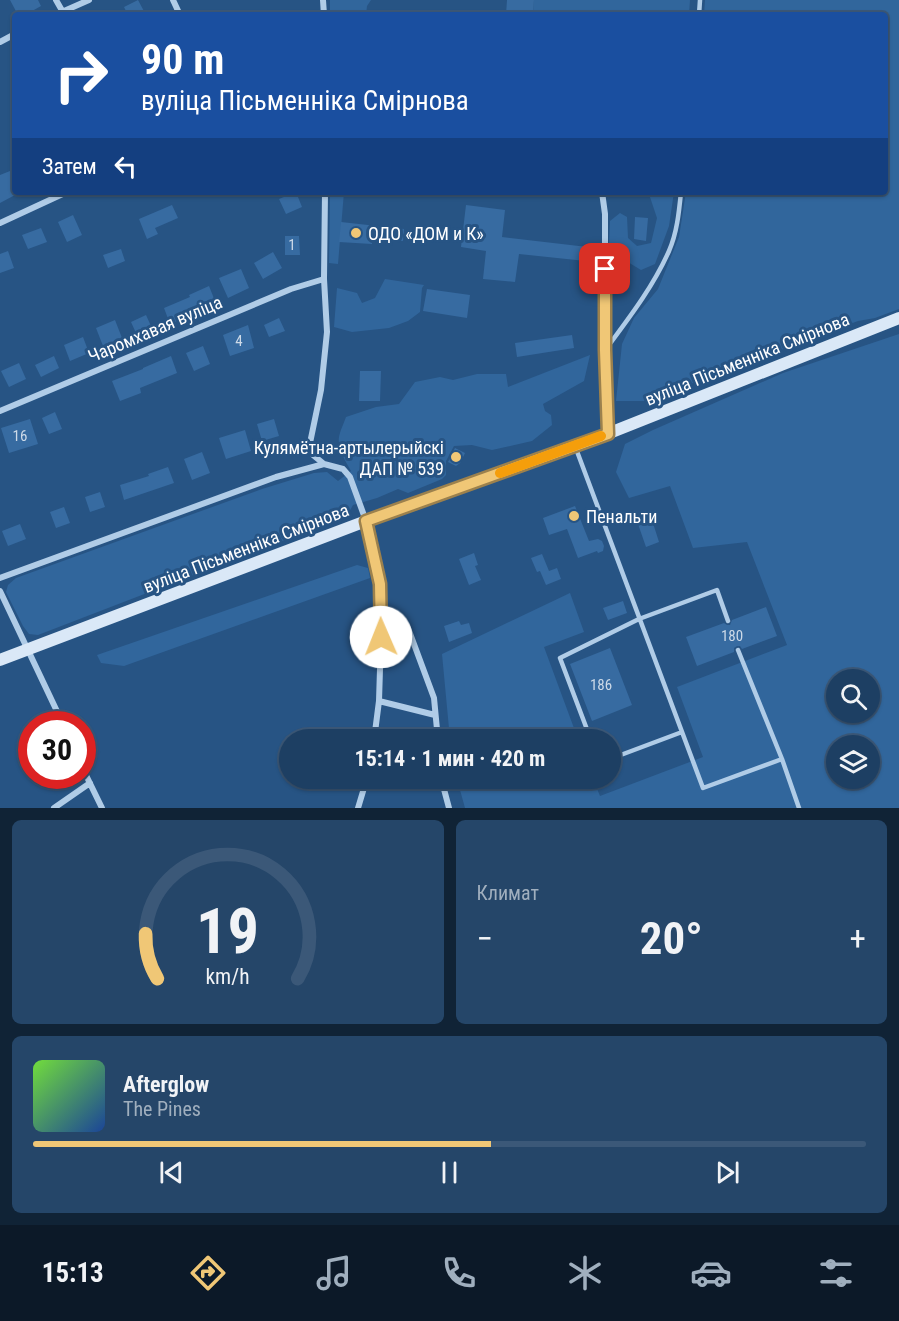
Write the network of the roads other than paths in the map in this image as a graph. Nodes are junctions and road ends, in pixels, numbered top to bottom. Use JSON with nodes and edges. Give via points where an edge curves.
{"nodes":[{"id":1,"x":89,"y":0,"type":"edge"},
{"id":2,"x":65,"y":12,"type":"edge"},
{"id":3,"x":61,"y":195,"type":"edge"},
{"id":4,"x":325,"y":195,"type":"edge"},
{"id":5,"x":602,"y":195,"type":"edge"},
{"id":6,"x":681,"y":195,"type":"edge"},
{"id":7,"x":0,"y":223,"type":"edge"},
{"id":8,"x":324,"y":279,"type":"junction"},
{"id":9,"x":899,"y":318,"type":"edge"},
{"id":10,"x":605,"y":350,"type":"junction"},
{"id":11,"x":0,"y":411,"type":"edge"},
{"id":12,"x":608,"y":434,"type":"junction"},
{"id":13,"x":575,"y":446,"type":"junction"},
{"id":14,"x":324,"y":464,"type":"junction"},
{"id":15,"x":366,"y":521,"type":"junction"},
{"id":16,"x":0,"y":578,"type":"edge"},
{"id":17,"x":0,"y":591,"type":"edge"},
{"id":18,"x":639,"y":619,"type":"junction"},
{"id":19,"x":728,"y":621,"type":"dead end"},
{"id":20,"x":408,"y":628,"type":"dead end"},
{"id":21,"x":27,"y":650,"type":"junction"},
{"id":22,"x":738,"y":650,"type":"dead end"},
{"id":23,"x":0,"y":660,"type":"edge"},
{"id":24,"x":379,"y":701,"type":"junction"},
{"id":25,"x":57,"y":711,"type":"edge"},
{"id":26,"x":435,"y":715,"type":"junction"},
{"id":27,"x":375,"y":729,"type":"edge"},
{"id":28,"x":437,"y":729,"type":"edge"},
{"id":29,"x":587,"y":729,"type":"edge"},
{"id":30,"x":682,"y":732,"type":"junction"},
{"id":31,"x":621,"y":755,"type":"edge"},
{"id":32,"x":782,"y":759,"type":"junction"},
{"id":33,"x":81,"y":789,"type":"edge"},
{"id":34,"x":93,"y":789,"type":"edge"},
{"id":35,"x":364,"y":789,"type":"edge"},
{"id":36,"x":444,"y":789,"type":"edge"},
{"id":37,"x":54,"y":808,"type":"edge"},
{"id":38,"x":102,"y":808,"type":"edge"},
{"id":39,"x":358,"y":808,"type":"edge"},
{"id":40,"x":449,"y":808,"type":"edge"},
{"id":41,"x":799,"y":808,"type":"edge"}],
"edges":[{"from":1,"to":2,"type":"street"},
{"from":3,"to":7,"type":"street"},
{"from":4,"to":8,"type":"street"},
{"from":5,"to":10,"type":"street"},
{"from":6,"to":10,"type":"lane","via":[[669,250],[651,286]]},
{"from":8,"to":11,"type":"street","name":"Чаромхавая вуліца","via":[[291,289]]},
{"from":8,"to":14,"type":"street","via":[[327,332],[310,443],[313,455]]},
{"from":9,"to":12,"type":"main road","name":"вуліца Пісьменніка Смірнова"},
{"from":10,"to":12,"type":"street"},
{"from":12,"to":13,"type":"main road","name":"вуліца Пісьменніка Смірнова"},
{"from":13,"to":15,"type":"main road","name":"вуліца Пісьменніка Смірнова"},
{"from":13,"to":18,"type":"lane"},
{"from":14,"to":15,"type":"street","via":[[343,469],[350,477]]},
{"from":14,"to":16,"type":"street","via":[[276,477]]},
{"from":15,"to":21,"type":"main road","name":"вуліца Пісьменніка Смірнова"},
{"from":15,"to":24,"type":"street","via":[[380,584]]},
{"from":17,"to":21,"type":"street"},
{"from":18,"to":19,"type":"lane","via":[[717,590]]},
{"from":18,"to":29,"type":"lane","via":[[560,658]]},
{"from":18,"to":30,"type":"lane"},
{"from":20,"to":26,"type":"street","via":[[434,699]]},
{"from":21,"to":23,"type":"main road","name":"вуліца Пісьменніка Смірнова"},
{"from":21,"to":25,"type":"street"},
{"from":22,"to":32,"type":"lane"},
{"from":24,"to":26,"type":"street"},
{"from":24,"to":27,"type":"street"},
{"from":26,"to":28,"type":"street"},
{"from":30,"to":31,"type":"lane"},
{"from":30,"to":32,"type":"lane","via":[[703,788]]},
{"from":32,"to":41,"type":"lane"},
{"from":33,"to":37,"type":"street"},
{"from":34,"to":38,"type":"street"},
{"from":35,"to":39,"type":"street"},
{"from":36,"to":40,"type":"street"}]}
